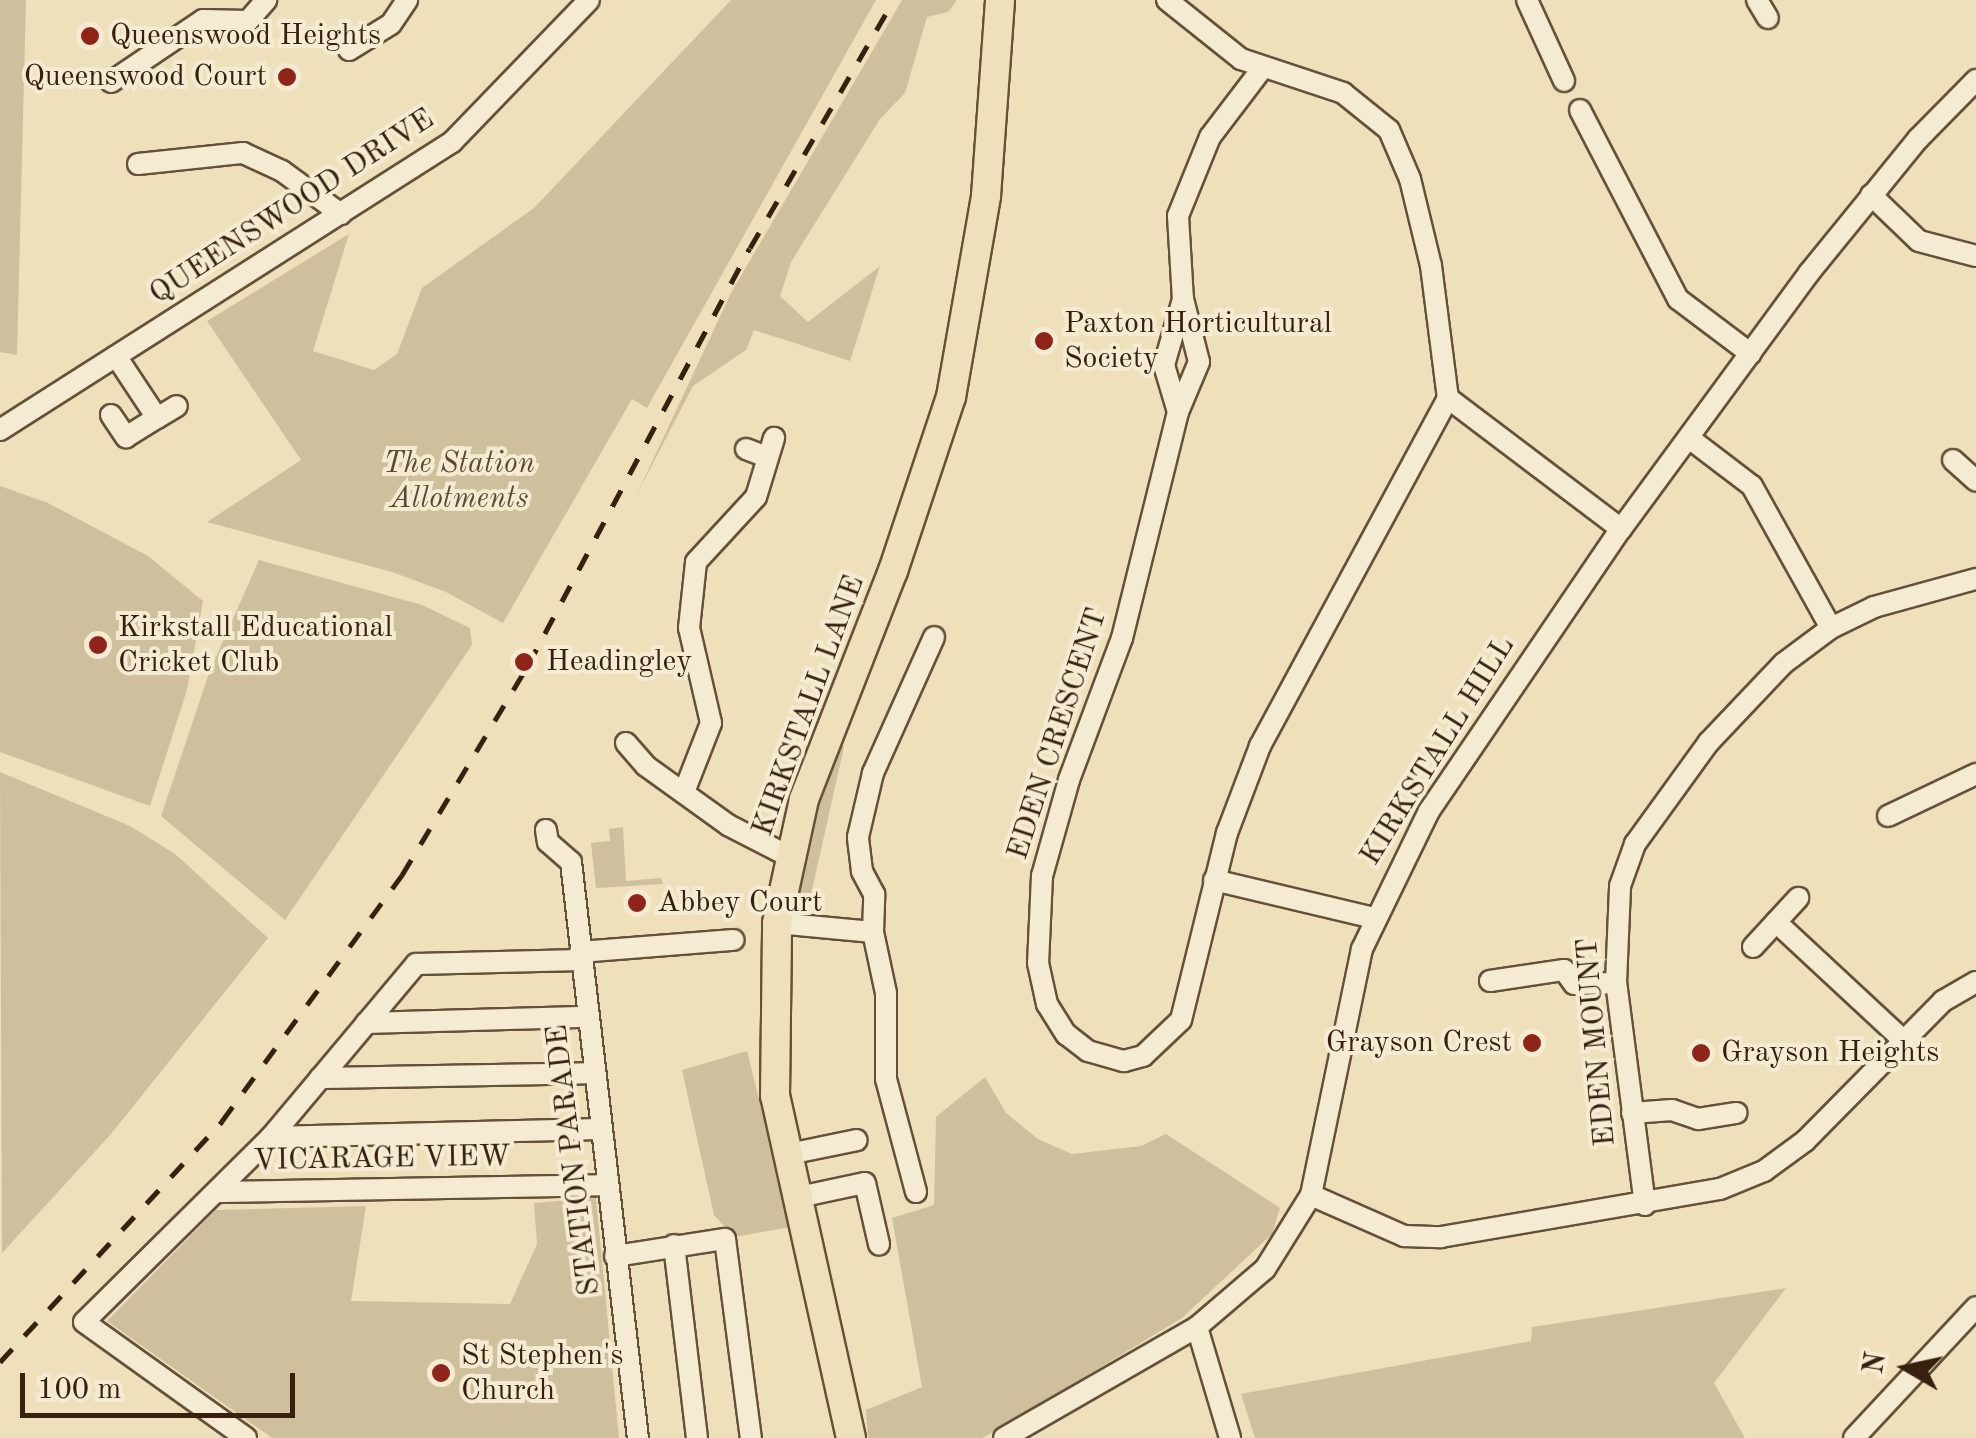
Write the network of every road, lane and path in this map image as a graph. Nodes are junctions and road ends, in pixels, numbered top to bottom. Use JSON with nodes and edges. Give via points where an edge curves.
{"nodes":[{"id":1,"x":266,"y":0,"type":"edge"},
{"id":2,"x":406,"y":0,"type":"edge"},
{"id":3,"x":1000,"y":0,"type":"edge"},
{"id":4,"x":1167,"y":0,"type":"edge"},
{"id":5,"x":1527,"y":0,"type":"edge"},
{"id":6,"x":586,"y":1,"type":"edge"},
{"id":7,"x":349,"y":50,"type":"dead end"},
{"id":8,"x":1260,"y":70,"type":"junction"},
{"id":9,"x":1976,"y":80,"type":"edge"},
{"id":10,"x":1564,"y":81,"type":"dead end"},
{"id":11,"x":111,"y":82,"type":"dead end"},
{"id":12,"x":1580,"y":110,"type":"dead end"},
{"id":13,"x":138,"y":164,"type":"dead end"},
{"id":14,"x":1871,"y":195,"type":"junction"},
{"id":15,"x":341,"y":214,"type":"junction"},
{"id":16,"x":1976,"y":256,"type":"edge"},
{"id":17,"x":1183,"y":299,"type":"junction"},
{"id":18,"x":1751,"y":354,"type":"junction"},
{"id":19,"x":116,"y":356,"type":"junction"},
{"id":20,"x":1448,"y":398,"type":"junction"},
{"id":21,"x":177,"y":406,"type":"dead end"},
{"id":22,"x":1178,"y":412,"type":"junction"},
{"id":23,"x":111,"y":415,"type":"dead end"},
{"id":24,"x":156,"y":418,"type":"junction"},
{"id":25,"x":1,"y":427,"type":"edge"},
{"id":26,"x":1689,"y":438,"type":"junction"},
{"id":27,"x":746,"y":450,"type":"dead end"},
{"id":28,"x":1952,"y":460,"type":"dead end"},
{"id":29,"x":1976,"y":481,"type":"edge"},
{"id":30,"x":1621,"y":529,"type":"junction"},
{"id":31,"x":1976,"y":578,"type":"edge"},
{"id":32,"x":1832,"y":628,"type":"junction"},
{"id":33,"x":934,"y":637,"type":"dead end"},
{"id":34,"x":626,"y":743,"type":"dead end"},
{"id":35,"x":1976,"y":774,"type":"edge"},
{"id":36,"x":684,"y":792,"type":"junction"},
{"id":37,"x":1888,"y":816,"type":"dead end"},
{"id":38,"x":546,"y":830,"type":"dead end"},
{"id":39,"x":788,"y":856,"type":"junction"},
{"id":40,"x":1214,"y":880,"type":"junction"},
{"id":41,"x":1798,"y":898,"type":"dead end"},
{"id":42,"x":1373,"y":918,"type":"junction"},
{"id":43,"x":1776,"y":922,"type":"junction"},
{"id":44,"x":777,"y":923,"type":"junction"},
{"id":45,"x":873,"y":932,"type":"junction"},
{"id":46,"x":734,"y":940,"type":"dead end"},
{"id":47,"x":1753,"y":947,"type":"dead end"},
{"id":48,"x":580,"y":949,"type":"junction"},
{"id":49,"x":1490,"y":981,"type":"dead end"},
{"id":50,"x":1976,"y":982,"type":"edge"},
{"id":51,"x":1616,"y":983,"type":"junction"},
{"id":52,"x":588,"y":1017,"type":"junction"},
{"id":53,"x":366,"y":1022,"type":"junction"},
{"id":54,"x":1903,"y":1040,"type":"junction"},
{"id":55,"x":594,"y":1073,"type":"junction"},
{"id":56,"x":320,"y":1078,"type":"junction"},
{"id":57,"x":1738,"y":1112,"type":"dead end"},
{"id":58,"x":1632,"y":1113,"type":"junction"},
{"id":59,"x":600,"y":1129,"type":"junction"},
{"id":60,"x":271,"y":1137,"type":"junction"},
{"id":61,"x":858,"y":1140,"type":"dead end"},
{"id":62,"x":789,"y":1154,"type":"junction"},
{"id":63,"x":606,"y":1184,"type":"junction"},
{"id":64,"x":219,"y":1192,"type":"junction"},
{"id":65,"x":916,"y":1192,"type":"dead end"},
{"id":66,"x":1311,"y":1195,"type":"junction"},
{"id":67,"x":799,"y":1197,"type":"junction"},
{"id":68,"x":1645,"y":1204,"type":"junction"},
{"id":69,"x":878,"y":1244,"type":"dead end"},
{"id":70,"x":674,"y":1245,"type":"junction"},
{"id":71,"x":616,"y":1256,"type":"junction"},
{"id":72,"x":1976,"y":1308,"type":"edge"},
{"id":73,"x":1196,"y":1327,"type":"junction"},
{"id":74,"x":246,"y":1438,"type":"edge"},
{"id":75,"x":638,"y":1438,"type":"edge"},
{"id":76,"x":698,"y":1438,"type":"edge"},
{"id":77,"x":750,"y":1438,"type":"edge"},
{"id":78,"x":851,"y":1438,"type":"edge"},
{"id":79,"x":1004,"y":1438,"type":"edge"},
{"id":80,"x":1230,"y":1438,"type":"edge"},
{"id":81,"x":1854,"y":1438,"type":"edge"}],
"edges":[{"from":1,"to":11,"type":"street","via":[[248,21],[203,20]]},
{"from":2,"to":7,"type":"street","via":[[391,24]]},
{"from":3,"to":39,"type":"main road","name":"KIRKSTALL LANE","via":[[986,196],[950,397]]},
{"from":4,"to":8,"type":"street"},
{"from":5,"to":10,"type":"street"},
{"from":6,"to":15,"type":"street","name":"QUEENSWOOD DRIVE","via":[[452,142]]},
{"from":8,"to":17,"type":"street","name":"EDEN CRESCENT","via":[[1191,172],[1178,216]]},
{"from":8,"to":20,"type":"street","via":[[1343,93],[1389,130],[1410,179],[1432,266]]},
{"from":9,"to":14,"type":"street","name":"KIRKSTALL HILL"},
{"from":12,"to":18,"type":"street","via":[[1678,299]]},
{"from":13,"to":15,"type":"street","via":[[243,154],[282,171]]},
{"from":14,"to":16,"type":"street","via":[[1919,241]]},
{"from":14,"to":18,"type":"street","name":"KIRKSTALL HILL"},
{"from":15,"to":19,"type":"street","name":"QUEENSWOOD DRIVE"},
{"from":17,"to":22,"type":"street","name":"EDEN CRESCENT","via":[[1164,365]]},
{"from":17,"to":22,"type":"street","name":"EDEN CRESCENT","via":[[1200,362]]},
{"from":18,"to":26,"type":"street","name":"KIRKSTALL HILL"},
{"from":19,"to":24,"type":"street"},
{"from":19,"to":25,"type":"street","name":"QUEENSWOOD DRIVE"},
{"from":20,"to":30,"type":"street"},
{"from":20,"to":40,"type":"street","name":"EDEN CRESCENT","via":[[1260,746]]},
{"from":21,"to":24,"type":"street"},
{"from":22,"to":40,"type":"street","name":"EDEN CRESCENT","via":[[1122,638],[1068,780],[1042,876],[1038,963],[1047,1004],[1066,1034],[1088,1051],[1124,1061],[1168,1037],[1190,991]]},
{"from":23,"to":24,"type":"street","via":[[126,437]]},
{"from":26,"to":30,"type":"street","name":"KIRKSTALL HILL"},
{"from":26,"to":32,"type":"street","via":[[1752,486]]},
{"from":27,"to":36,"type":"street","via":[[771,447],[756,497],[696,562],[689,628],[710,723]]},
{"from":28,"to":29,"type":"street"},
{"from":30,"to":42,"type":"street","name":"KIRKSTALL HILL","via":[[1462,758]]},
{"from":31,"to":32,"type":"street","name":"EDEN MOUNT","via":[[1922,589]]},
{"from":32,"to":51,"type":"street","name":"EDEN MOUNT","via":[[1754,689],[1635,844],[1620,886]]},
{"from":33,"to":45,"type":"street","via":[[872,773],[858,837],[862,871],[874,894]]},
{"from":34,"to":36,"type":"street"},
{"from":35,"to":37,"type":"street"},
{"from":36,"to":39,"type":"street","via":[[752,840]]},
{"from":38,"to":48,"type":"street","name":"STATION PARADE","via":[[548,842],[571,862]]},
{"from":39,"to":44,"type":"main road","name":"KIRKSTALL LANE"},
{"from":40,"to":42,"type":"street"},
{"from":41,"to":43,"type":"street"},
{"from":42,"to":66,"type":"street","name":"KIRKSTALL HILL"},
{"from":43,"to":47,"type":"street"},
{"from":43,"to":54,"type":"street"},
{"from":44,"to":45,"type":"street"},
{"from":44,"to":62,"type":"main road","name":"KIRKSTALL LANE","via":[[772,1040],[775,1096]]},
{"from":45,"to":65,"type":"street","via":[[886,992],[886,1079]]},
{"from":46,"to":48,"type":"street"},
{"from":48,"to":52,"type":"street","name":"STATION PARADE"},
{"from":48,"to":53,"type":"street","via":[[416,964]]},
{"from":49,"to":51,"type":"street","via":[[1564,970],[1574,984]]},
{"from":50,"to":54,"type":"street","via":[[1943,1001]]},
{"from":51,"to":58,"type":"street","name":"EDEN MOUNT"},
{"from":52,"to":53,"type":"street"},
{"from":52,"to":55,"type":"street","name":"STATION PARADE"},
{"from":53,"to":56,"type":"street"},
{"from":54,"to":68,"type":"street","via":[[1806,1141],[1764,1171],[1720,1189]]},
{"from":55,"to":56,"type":"street"},
{"from":55,"to":59,"type":"street","name":"STATION PARADE"},
{"from":56,"to":60,"type":"street"},
{"from":57,"to":58,"type":"street","via":[[1698,1118],[1672,1110]]},
{"from":58,"to":68,"type":"street","name":"EDEN MOUNT"},
{"from":59,"to":60,"type":"street"},
{"from":59,"to":63,"type":"street","name":"STATION PARADE"},
{"from":60,"to":64,"type":"street"},
{"from":61,"to":62,"type":"street"},
{"from":62,"to":67,"type":"main road","name":"KIRKSTALL LANE"},
{"from":63,"to":64,"type":"street","name":"VICARAGE VIEW"},
{"from":63,"to":71,"type":"street","name":"STATION PARADE"},
{"from":64,"to":74,"type":"street","via":[[84,1322]]},
{"from":66,"to":68,"type":"street","via":[[1404,1236],[1441,1237]]},
{"from":66,"to":73,"type":"street","name":"KIRKSTALL HILL","via":[[1265,1269]]},
{"from":67,"to":69,"type":"street","via":[[864,1184]]},
{"from":67,"to":78,"type":"main road","name":"KIRKSTALL LANE"},
{"from":70,"to":71,"type":"street"},
{"from":70,"to":76,"type":"street"},
{"from":70,"to":77,"type":"street","via":[[726,1238]]},
{"from":71,"to":75,"type":"street","name":"STATION PARADE"},
{"from":72,"to":81,"type":"street"},
{"from":73,"to":79,"type":"street","name":"KIRKSTALL HILL"},
{"from":73,"to":80,"type":"street"}]}
